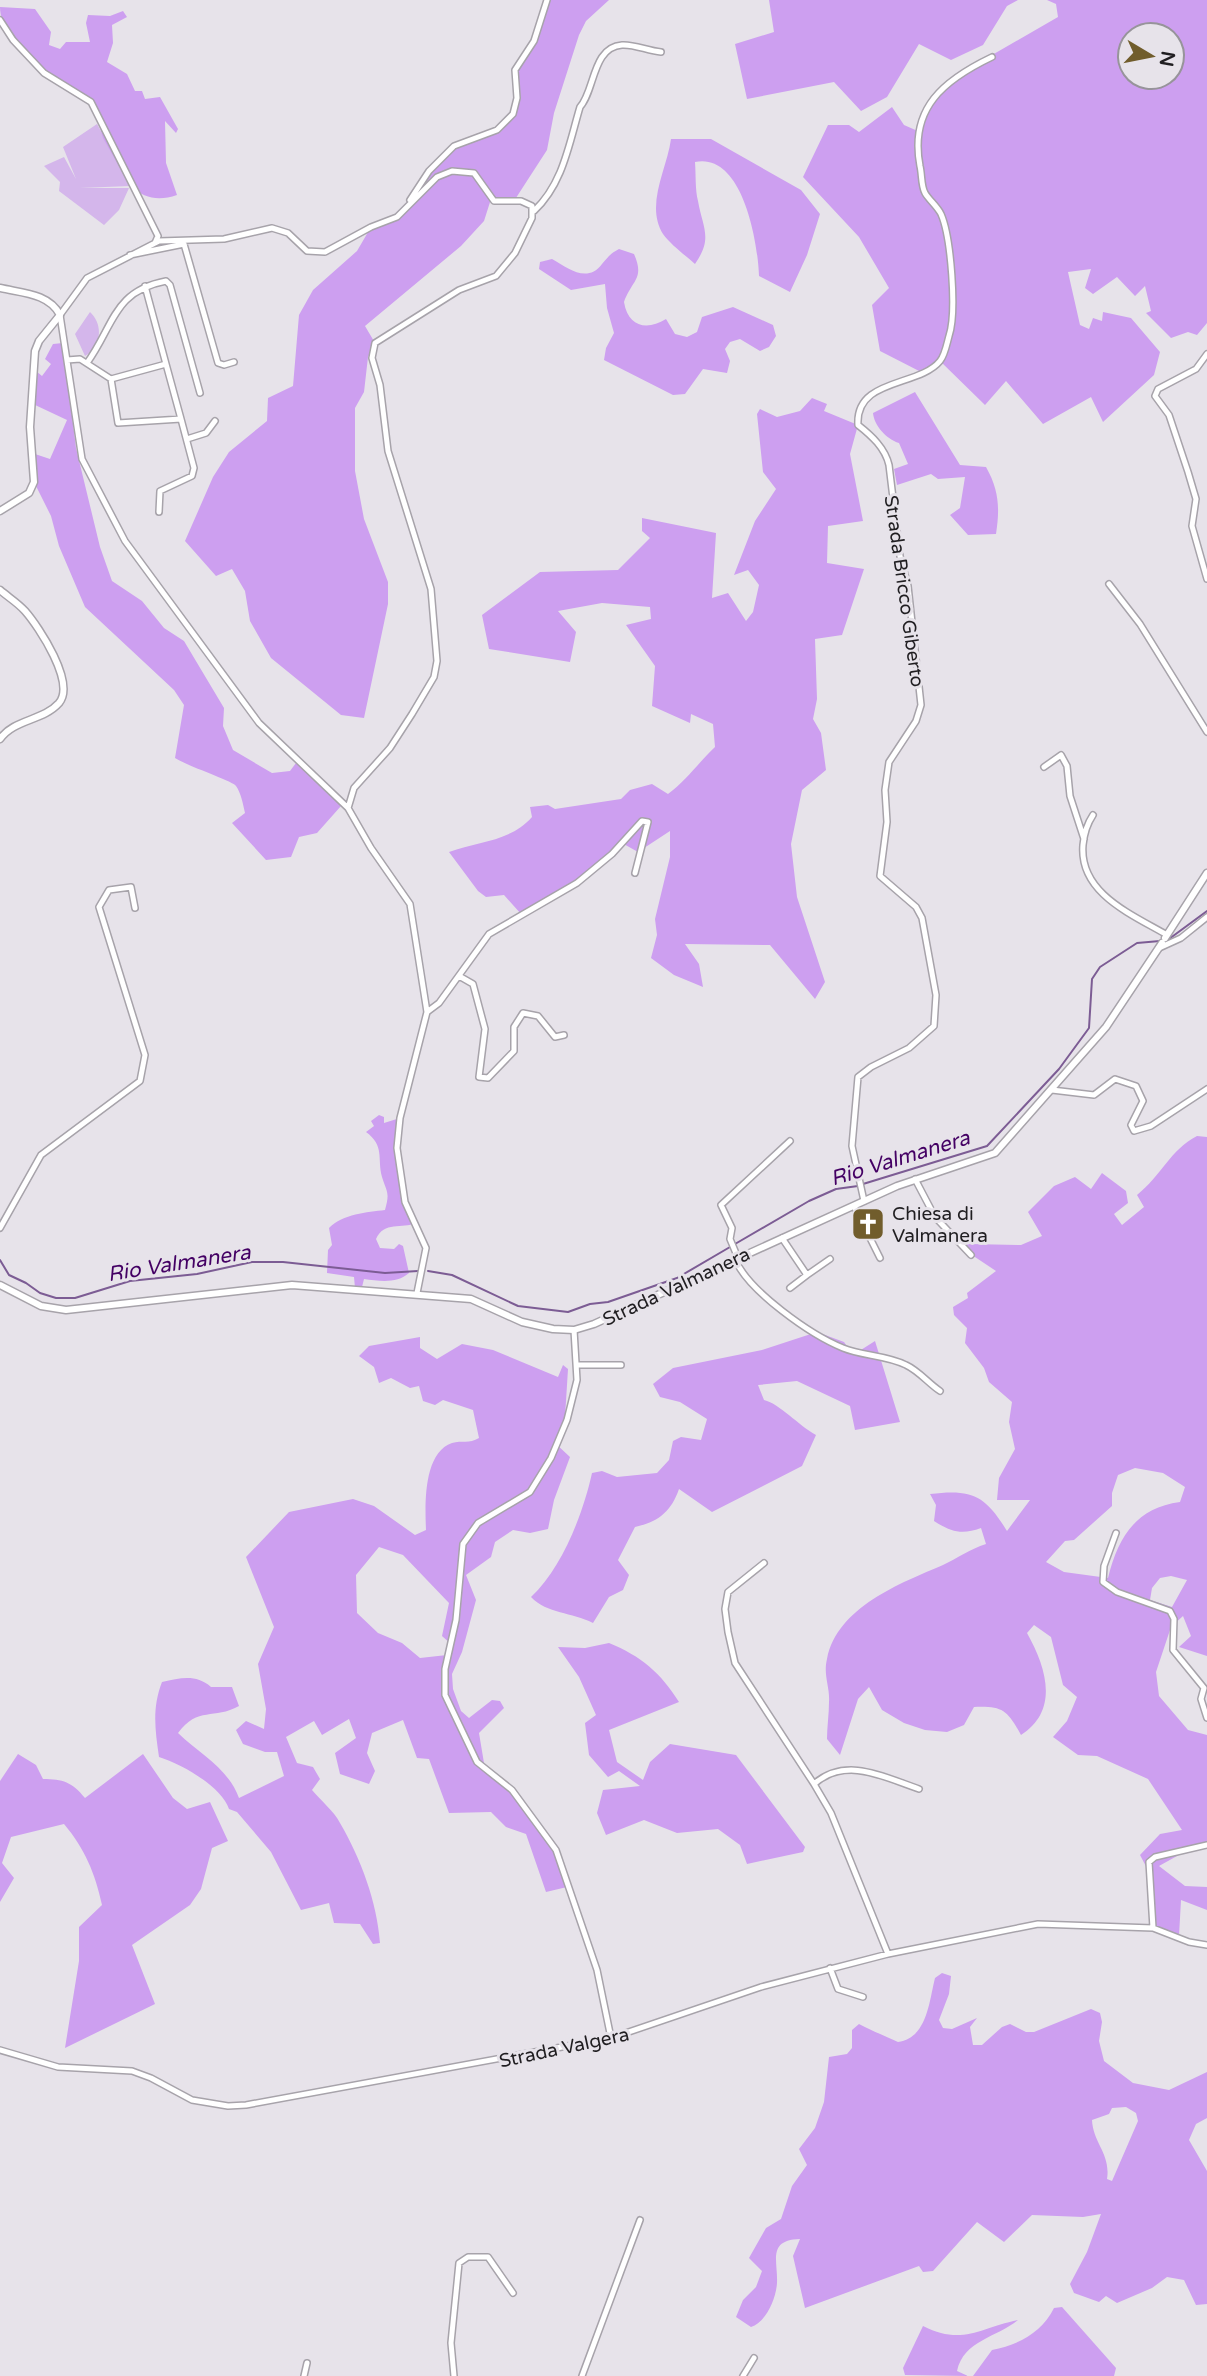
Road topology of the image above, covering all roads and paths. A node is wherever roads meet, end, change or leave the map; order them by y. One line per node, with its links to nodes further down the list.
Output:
1 (547, 0): 5 (street)
2 (0, 20): 7 (street)
3 (661, 52): 6 (street)
4 (992, 57): 45 (street, Strada Bricco Giberto)
5 (409, 203): 6 (street); 7 (street)
6 (534, 211): 30 (street)
7 (155, 243): 8 (street)
8 (127, 255): 11 (street); 14 (street)
9 (145, 286): 15 (street); 16 (street); 18 (street)
10 (0, 288): 11 (street)
11 (60, 314): 13 (street); 22 (street)
12 (1207, 354): 24 (street)
13 (67, 360): 15 (street); 30 (street)
14 (234, 362)
15 (87, 363): 17 (street)
16 (166, 364): 17 (street); 19 (street)
17 (111, 379): 19 (street)
18 (200, 393)
19 (181, 419): 21 (street)
20 (215, 421): 21 (street)
21 (187, 439): 23 (street)
22 (0, 511)
23 (159, 512)
24 (1207, 579)
25 (1109, 584): 27 (street)
26 (0, 590): 28 (street)
27 (1207, 732)
28 (0, 739)
29 (1044, 767): 32 (street)
30 (348, 808): 39 (street)
31 (1093, 815): 32 (street)
32 (1084, 839): 37 (street)
33 (635, 873): 38 (street)
34 (1207, 873): 37 (street, Strada Valmanera)
35 (135, 908): 47 (street)
36 (1207, 917): 37 (street)
37 (1163, 941): 42 (street, Strada Valmanera)
38 (459, 976): 39 (street); 40 (street)
39 (428, 1012): 56 (street)
40 (564, 1035)
41 (1207, 1089): 42 (street)
42 (1052, 1090): 44 (street, Strada Valmanera)
43 (790, 1141): 51 (street)
44 (915, 1179): 45 (street, Strada Valmanera); 49 (street)
45 (864, 1201): 46 (street, Strada Valmanera)
46 (853, 1206): 48 (street, Strada Valmanera); 50 (street)
47 (0, 1228)
48 (782, 1238): 51 (street, Strada Valmanera); 53 (street)
49 (971, 1255)
50 (880, 1258)
51 (737, 1259): 57 (street, Strada Valmanera); 60 (street)
52 (830, 1259): 53 (street)
53 (807, 1275): 55 (street)
54 (0, 1285): 56 (street, Strada Valmanera)
55 (790, 1288)
56 (417, 1293): 57 (street, Strada Valmanera)
57 (574, 1329): 58 (street)
58 (577, 1365): 59 (street); 72 (street)
59 (621, 1365)
60 (940, 1391)
61 (1116, 1533): 63 (street)
62 (764, 1563): 64 (street)
63 (1207, 1718)
64 (814, 1784): 65 (street); 69 (street)
65 (919, 1789)
66 (1207, 1845): 67 (street)
67 (1153, 1928): 68 (street, Strada Valgera); 69 (street, Strada Valgera)
68 (1207, 1945)
69 (888, 1954): 70 (street, Strada Valgera)
70 (830, 1968): 71 (street); 72 (street, Strada Valgera)
71 (863, 1997)
72 (611, 2038): 73 (street, Strada Valgera)
73 (0, 2050)
74 (640, 2220): 80 (street)
75 (513, 2293): 79 (street)
76 (754, 2358): 81 (street)
77 (307, 2363): 78 (street)
78 (304, 2376)
79 (454, 2376)
80 (582, 2376)
81 (743, 2376)

